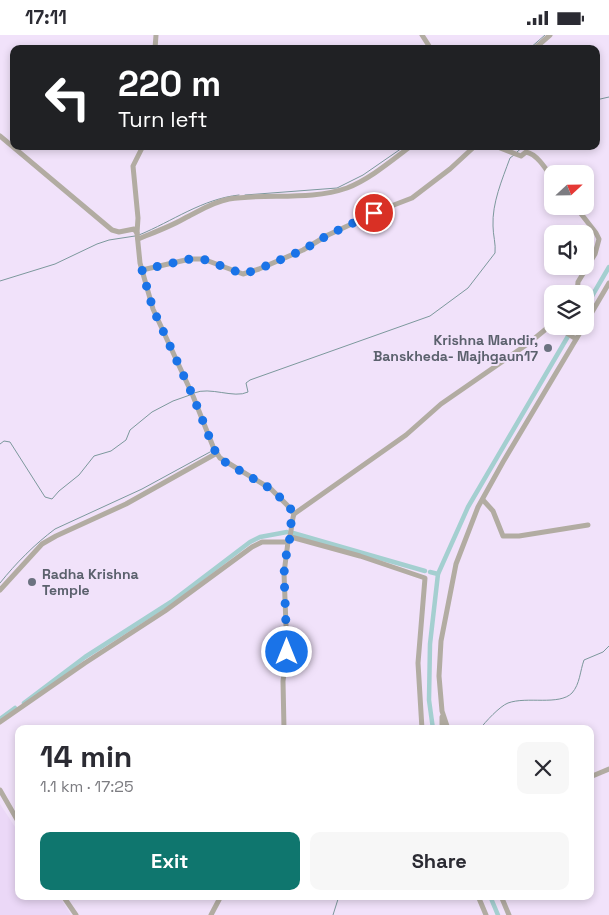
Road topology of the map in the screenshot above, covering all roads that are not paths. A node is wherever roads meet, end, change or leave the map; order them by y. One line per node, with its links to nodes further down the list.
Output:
1 (550, 35): 2 (street)
2 (539, 45)
3 (0, 136): 4 (street)
4 (10, 144)
5 (17, 150): 12 (street)
6 (141, 150): 12 (street)
7 (405, 150): 12 (street)
8 (471, 150): 13 (street)
9 (504, 150): 10 (street)
10 (544, 168)
11 (582, 215): 15 (street)
12 (138, 236): 13 (street)
13 (142, 270): 21 (street)
14 (609, 284): 16 (street)
15 (578, 285)
16 (594, 309)
17 (544, 331): 23 (street)
18 (569, 335): 20 (street)
19 (576, 335): 20 (street)
20 (573, 338): 22 (street)
21 (217, 453): 23 (street); 26 (street)
22 (482, 499): 24 (street); 27 (street)
23 (294, 514): 25 (street)
24 (588, 525)
25 (289, 539): 28 (street); 29 (street); 30 (street)
26 (0, 590)
27 (442, 711): 31 (street); 32 (street)
28 (0, 722)
29 (284, 725)
30 (422, 725)
31 (442, 725)
32 (447, 725)
33 (609, 769): 34 (street)
34 (594, 775)
35 (0, 790): 36 (street)
36 (15, 816)
37 (66, 900): 41 (street)
38 (219, 900): 42 (street)
39 (480, 900): 43 (street)
40 (503, 900): 44 (street)
41 (76, 915)
42 (211, 915)
43 (486, 915)
44 (509, 915)

